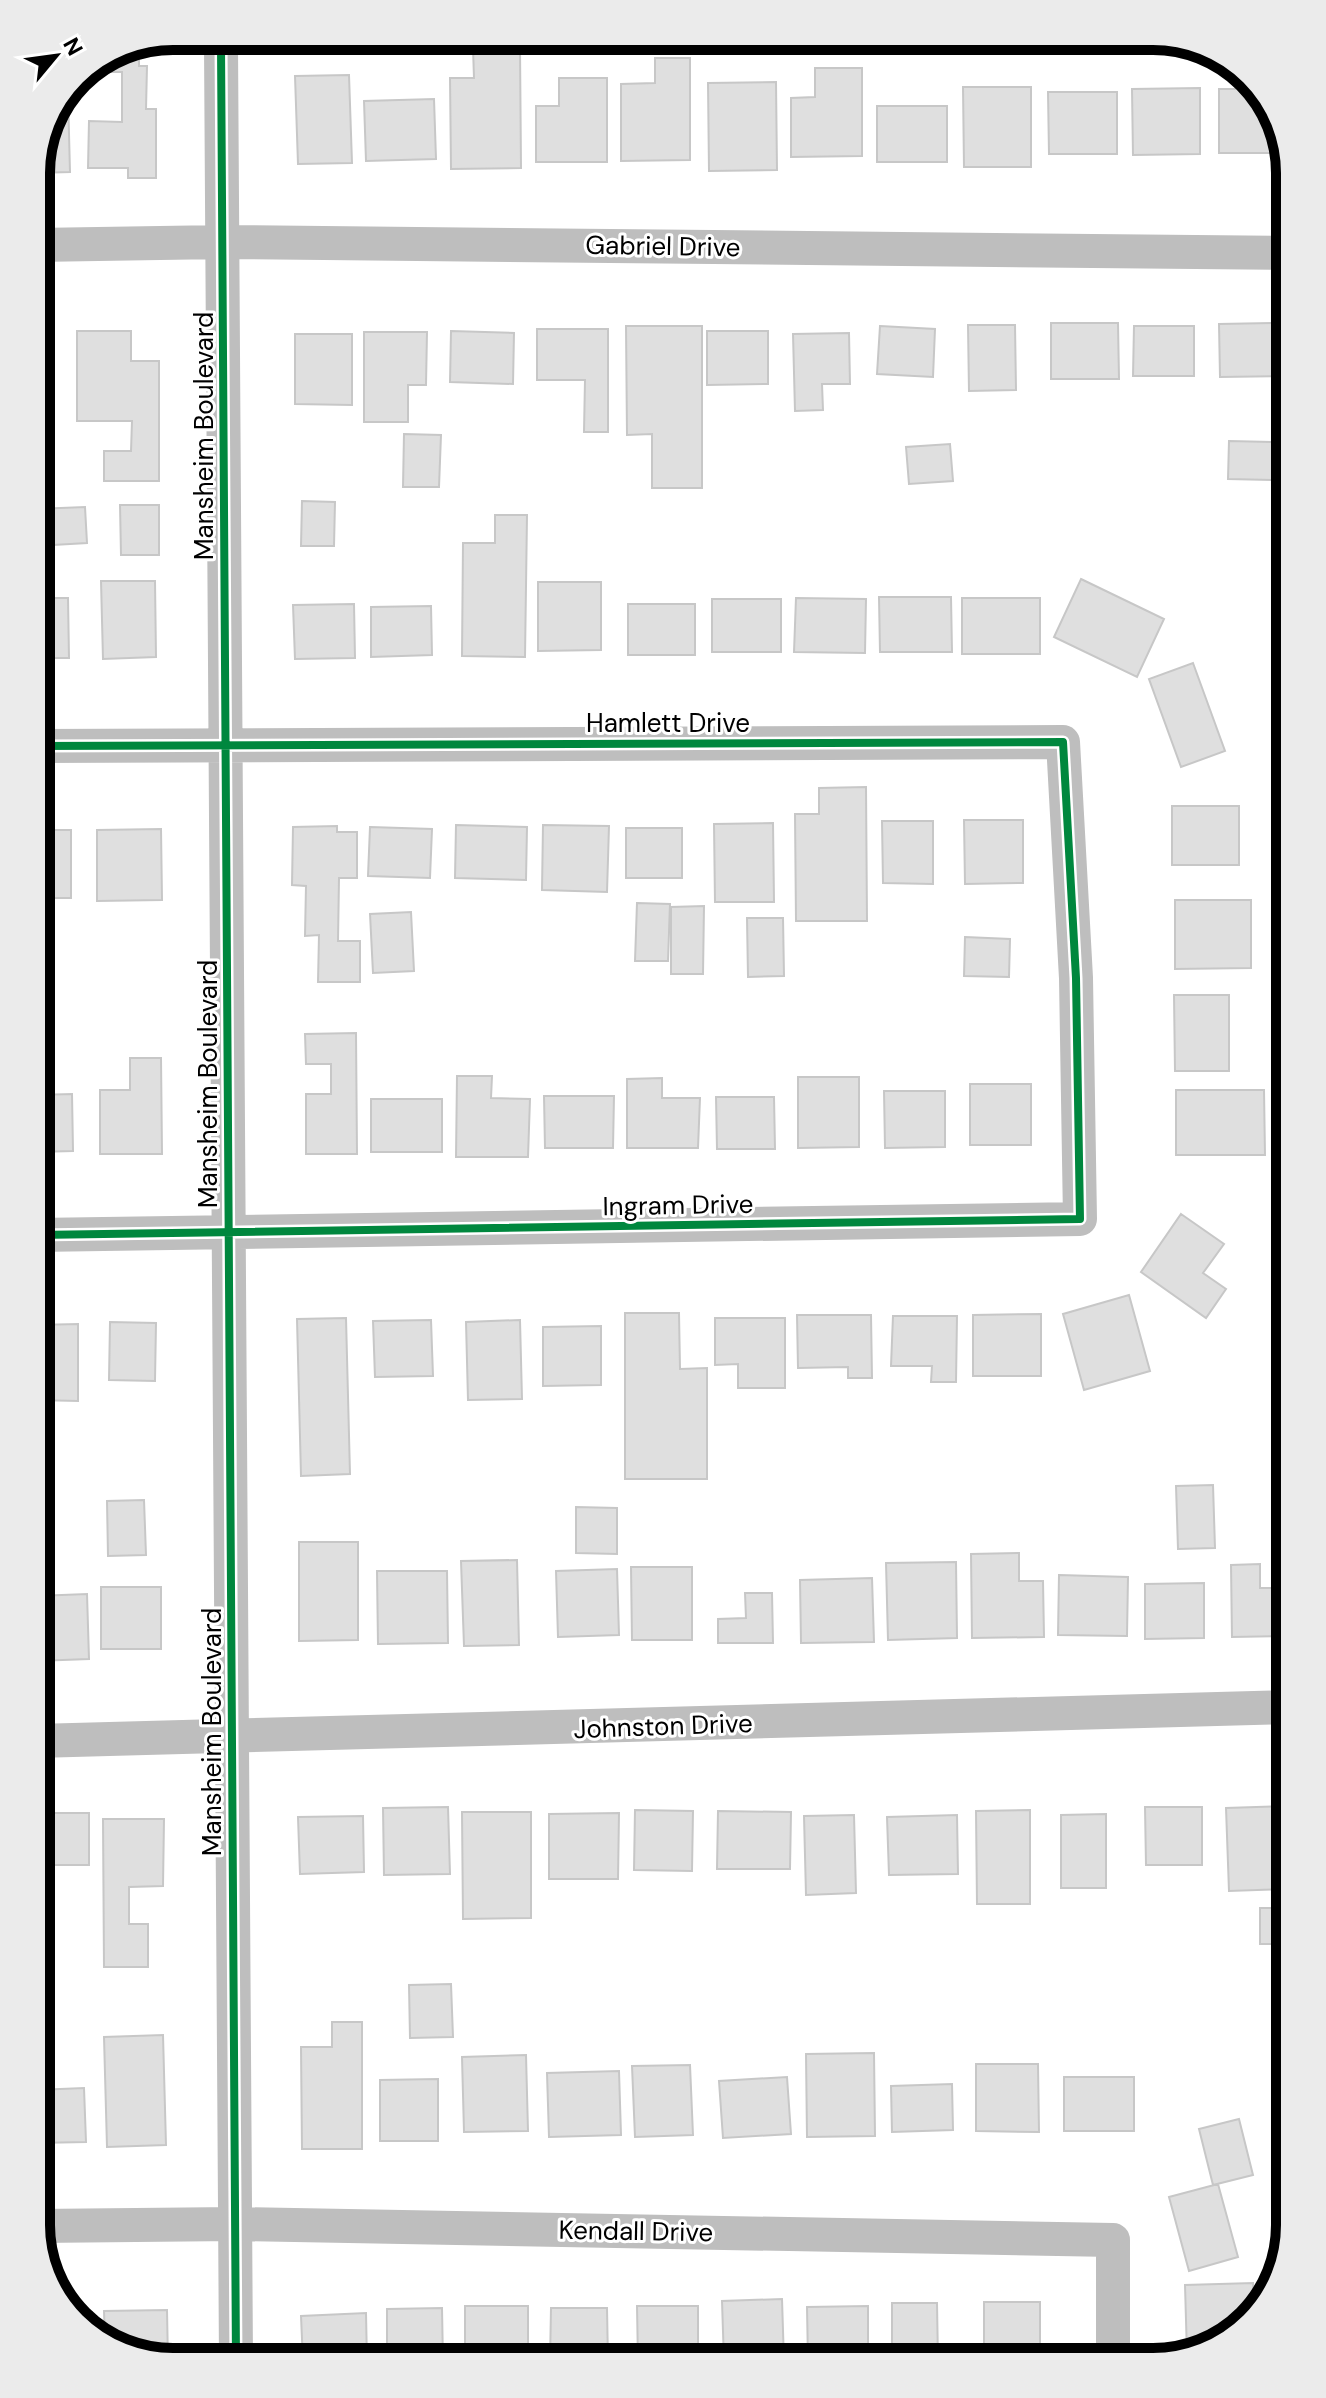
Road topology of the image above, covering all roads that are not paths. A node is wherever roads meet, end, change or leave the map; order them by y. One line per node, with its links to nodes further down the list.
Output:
1 (221, 50): 2 (street, Mansheim Boulevard)
2 (222, 242): 3 (street, Gabriel Drive); 4 (street, Gabriel Drive); 5 (street, Mansheim Boulevard)
3 (50, 245)
4 (1276, 253)
5 (226, 744): 6 (street, Hamlett Drive); 7 (street, Hamlett Drive); 8 (street, Mansheim Boulevard)
6 (50, 746)
7 (1076, 978): 8 (street, Ingram Drive)
8 (228, 1232): 9 (street, Ingram Drive); 11 (street, Mansheim Boulevard)
9 (50, 1235)
10 (1276, 1707): 11 (street, Johnston Drive)
11 (232, 1738): 12 (street, Johnston Drive); 13 (street, Mansheim Boulevard)
12 (50, 1741)
13 (235, 2224): 14 (street, Kendall Drive); 15 (street, Mansheim Boulevard); 16 (street, Kendall Drive)
14 (50, 2226)
15 (236, 2348)
16 (1113, 2348)

